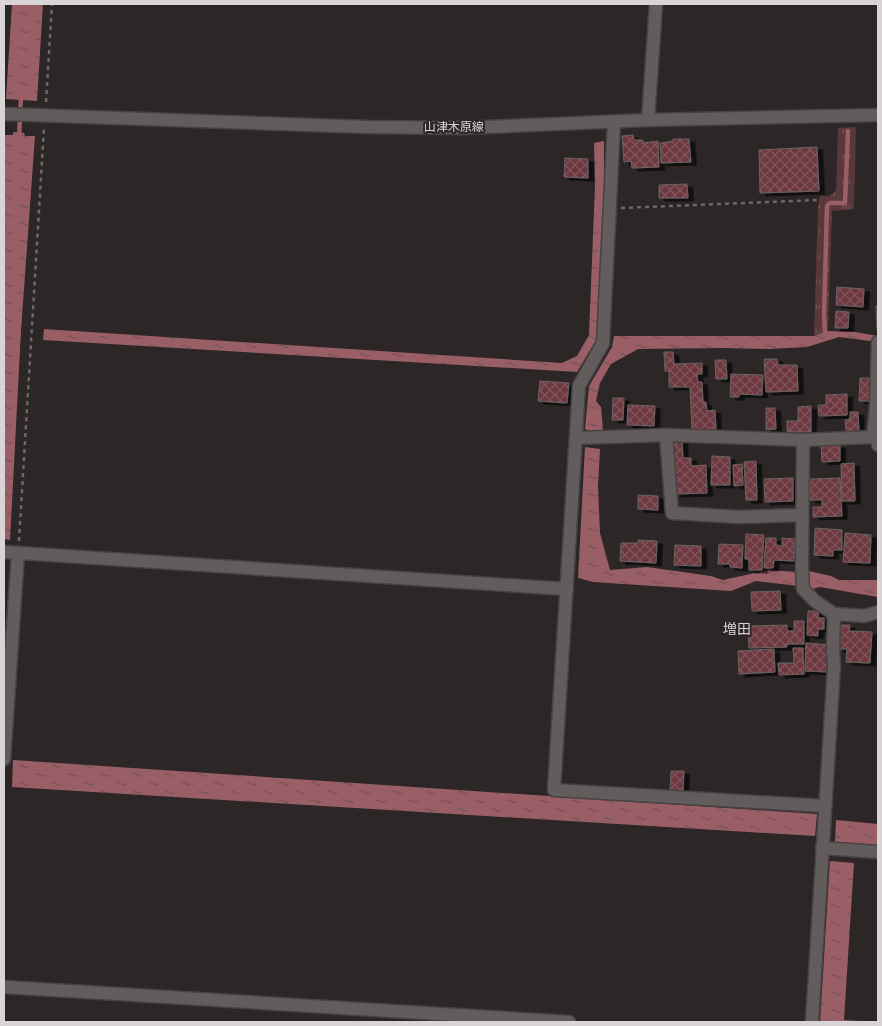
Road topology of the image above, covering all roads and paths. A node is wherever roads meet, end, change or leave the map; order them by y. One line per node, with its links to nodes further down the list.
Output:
1 (52, 4): 5 (path)
2 (656, 4): 6 (street)
3 (7, 114): 5 (street, 山津木原線)
4 (878, 115): 6 (street, 山津木原線)
5 (45, 116): 7 (street, 山津木原線); 18 (path)
6 (648, 120): 7 (street, 山津木原線)
7 (614, 122): 9 (street)
8 (818, 200): 9 (path)
9 (610, 208): 13 (street)
10 (878, 344): 11 (street)
11 (877, 406): 15 (street)
12 (666, 435): 13 (street); 14 (street); 16 (street)
13 (577, 438): 19 (street)
14 (803, 440): 15 (street); 16 (street)
15 (876, 441)
16 (802, 515): 21 (street)
17 (4, 552): 18 (street)
18 (18, 553): 19 (street); 22 (street)
19 (567, 589): 23 (street)
20 (878, 612): 21 (street)
21 (834, 614): 23 (street)
22 (4, 759)
23 (824, 806): 24 (street)
24 (822, 848): 25 (street); 28 (street)
25 (878, 852)
26 (4, 986): 27 (street)
27 (570, 1022)
28 (812, 1022)

